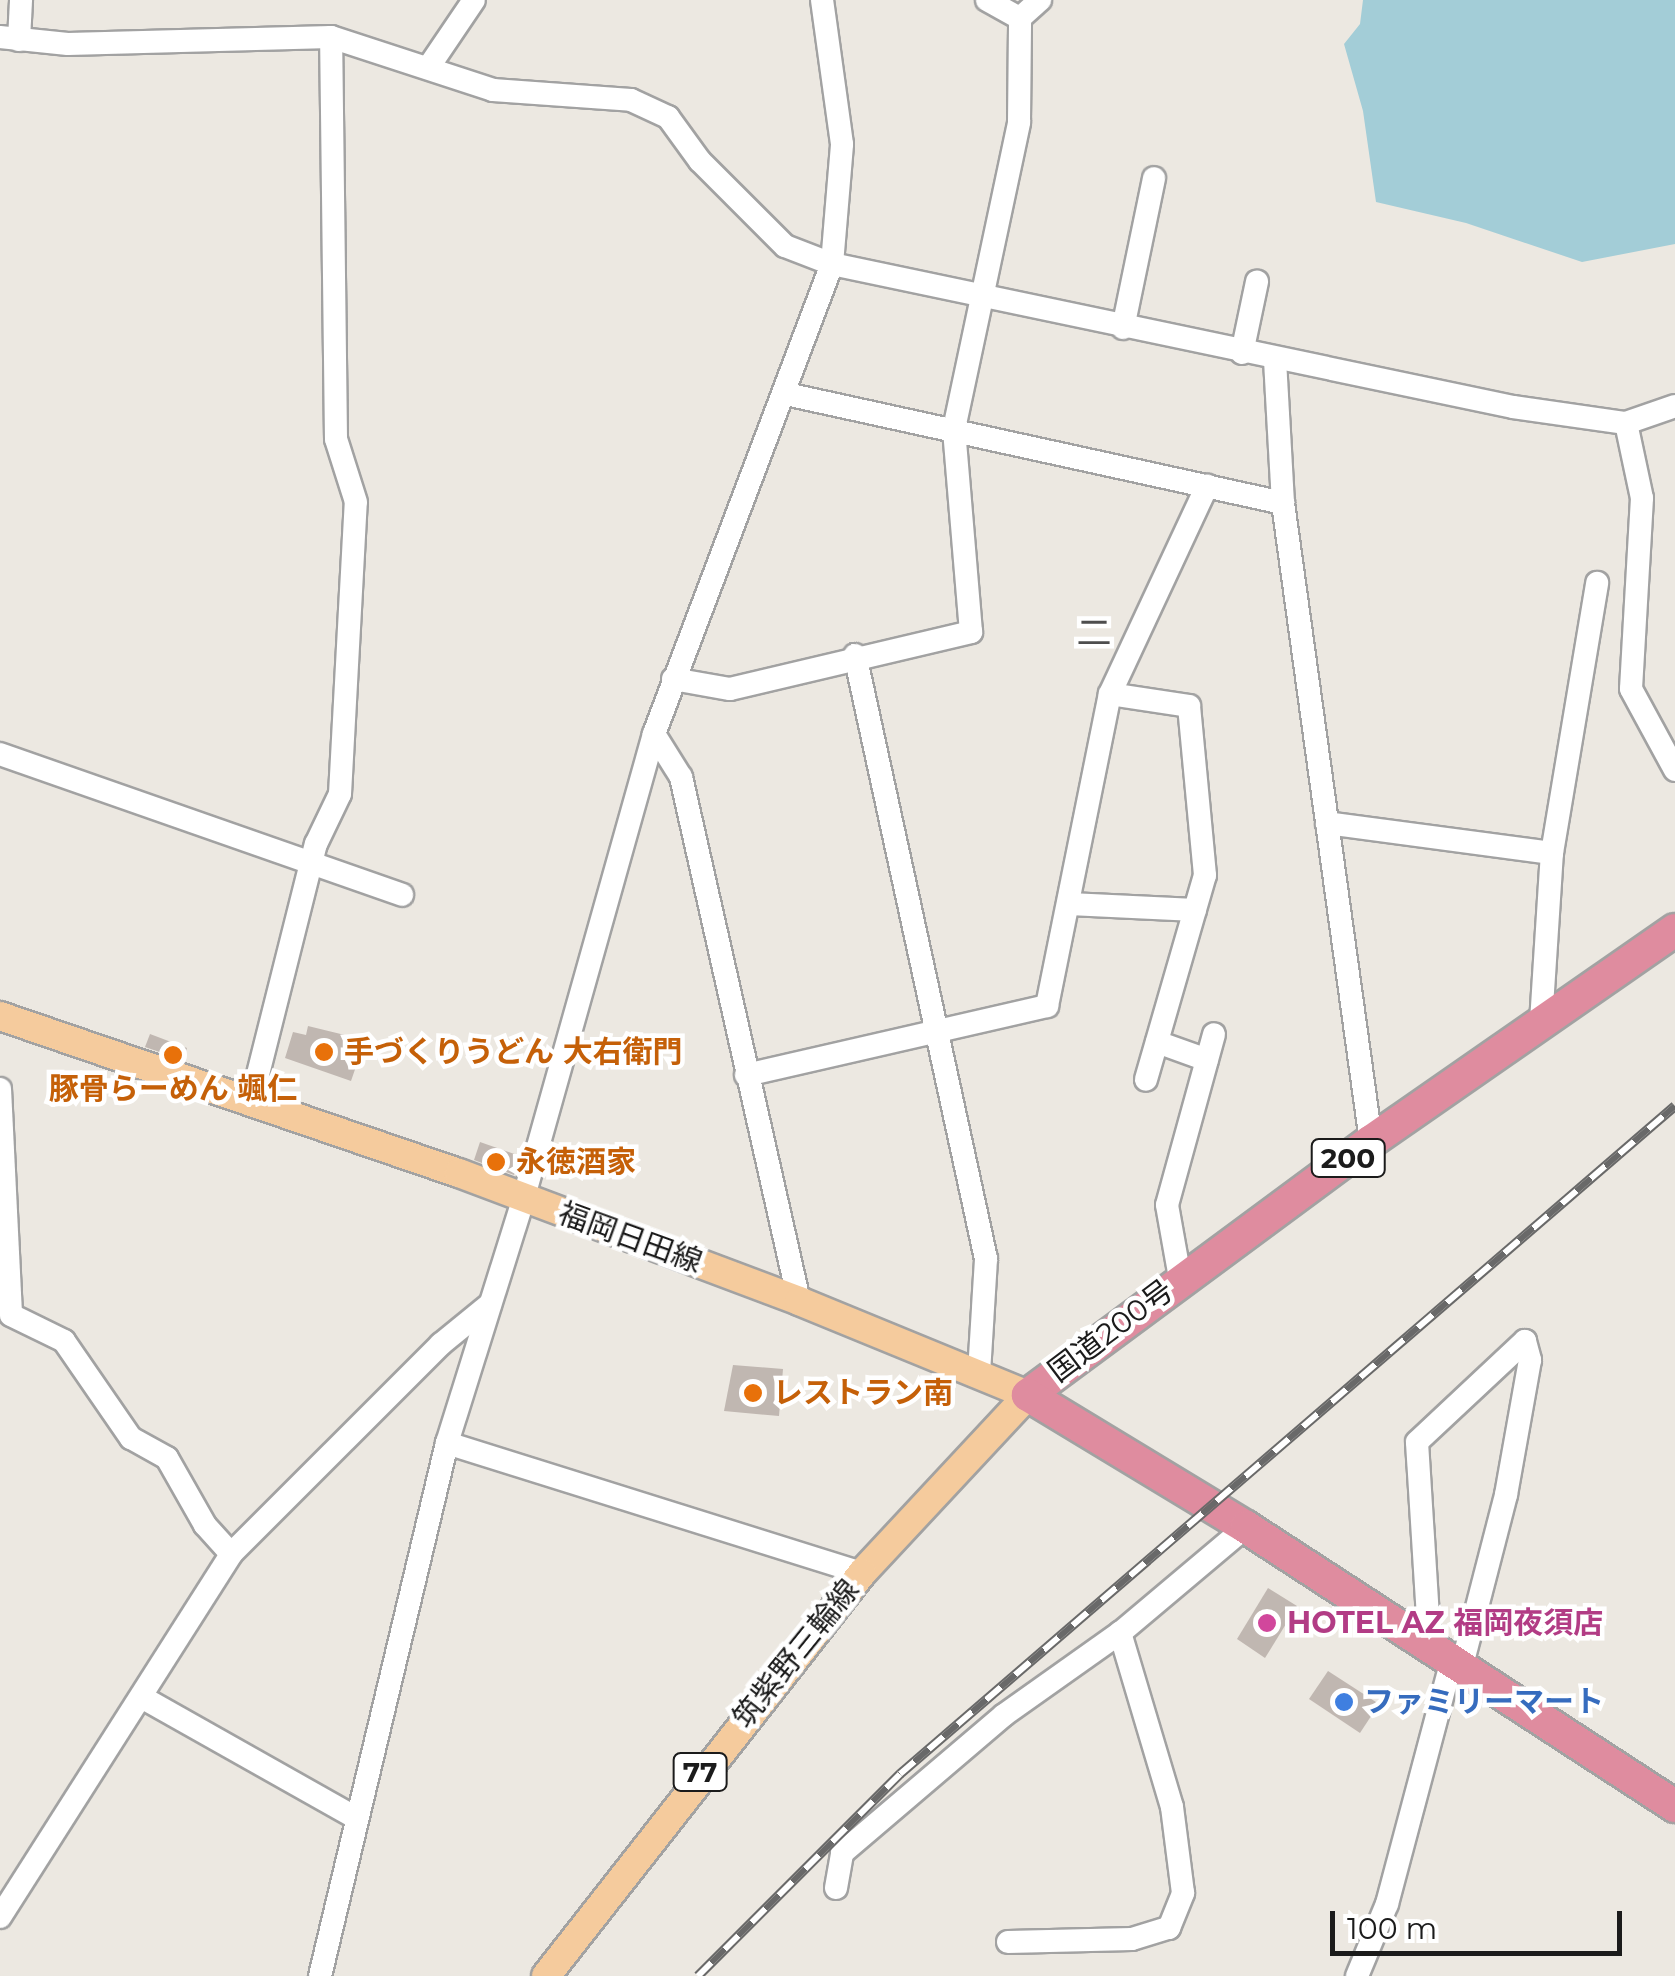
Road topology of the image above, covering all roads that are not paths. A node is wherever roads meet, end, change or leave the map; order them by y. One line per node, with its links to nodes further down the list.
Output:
1 (21, 0): 8 (street)
2 (474, 0): 9 (street)
3 (822, 0): 11 (street)
4 (987, 0): 6 (street)
5 (1040, 0): 6 (street)
6 (1020, 18): 13 (street)
7 (332, 37): 8 (street); 9 (street); 32 (street)
8 (10, 39)
9 (430, 65): 11 (street)
10 (1154, 178): 14 (street)
11 (832, 264): 13 (street); 17 (street)
12 (1258, 282): 15 (street)
13 (980, 298): 14 (street); 20 (street)
14 (1123, 328): 15 (street)
15 (1242, 353): 16 (street)
16 (1275, 360): 19 (street); 22 (street)
17 (786, 394): 20 (street); 25 (street)
18 (1675, 406): 19 (street)
19 (1626, 423): 29 (street)
20 (954, 429): 21 (street); 24 (street)
21 (1207, 486): 22 (street); 26 (street)
22 (1283, 503): 30 (street)
23 (1597, 583): 31 (street)
24 (855, 655): 25 (street); 39 (street)
25 (673, 680): 27 (street)
26 (1110, 694): 34 (street); 35 (street)
27 (654, 734): 43 (street); 48 (street)
28 (0, 754): 32 (street)
29 (1675, 770)
30 (1327, 823): 31 (street); 47 (street)
31 (1552, 852): 38 (street)
32 (312, 860): 33 (street); 46 (street)
33 (402, 895)
34 (1070, 904): 35 (street); 39 (street)
35 (1194, 910): 41 (street)
36 (1675, 930): 38 (highway, 国道200号 / 200)
37 (0, 1016): 46 (main road, 福岡日田線)
38 (1541, 1022): 47 (highway, 国道200号 / 200)
39 (938, 1027): 43 (street); 52 (street)
40 (1214, 1034): 42 (street)
41 (1157, 1042): 42 (street); 44 (street)
42 (1207, 1060): 49 (street)
43 (746, 1074): 50 (street)
44 (1146, 1080)
45 (0, 1089): 56 (street)
46 (251, 1102): 48 (main road, 福岡日田線)
47 (1371, 1141): 49 (highway, 国道200号 / 200)
48 (523, 1200): 50 (main road, 福岡日田線); 51 (street)
49 (1180, 1278): 53 (highway, 国道200号 / 200)
50 (800, 1301): 52 (main road, 福岡日田線)
51 (490, 1304): 54 (street); 56 (street)
52 (979, 1375): 53 (main road, 福岡日田線)
53 (1028, 1396): 55 (highway, 国道200号); 57 (main road, 筑紫野三輪線 / 77)
54 (447, 1443): 57 (street); 62 (street)
55 (1246, 1527): 58 (street); 59 (highway, 国道200号)
56 (231, 1554): 60 (street)
57 (862, 1573): 67 (main road, 筑紫野三輪線 / 77)
58 (1120, 1632): 63 (street); 65 (street)
59 (1448, 1660): 59 (street); 61 (highway, 国道200号); 68 (street)
60 (145, 1698): 62 (street); 64 (street)
61 (1675, 1806)
62 (354, 1817): 66 (street)
63 (836, 1888)
64 (0, 1917)
65 (1008, 1942)
66 (320, 1976)
67 (546, 1976)
68 (1357, 1976)

